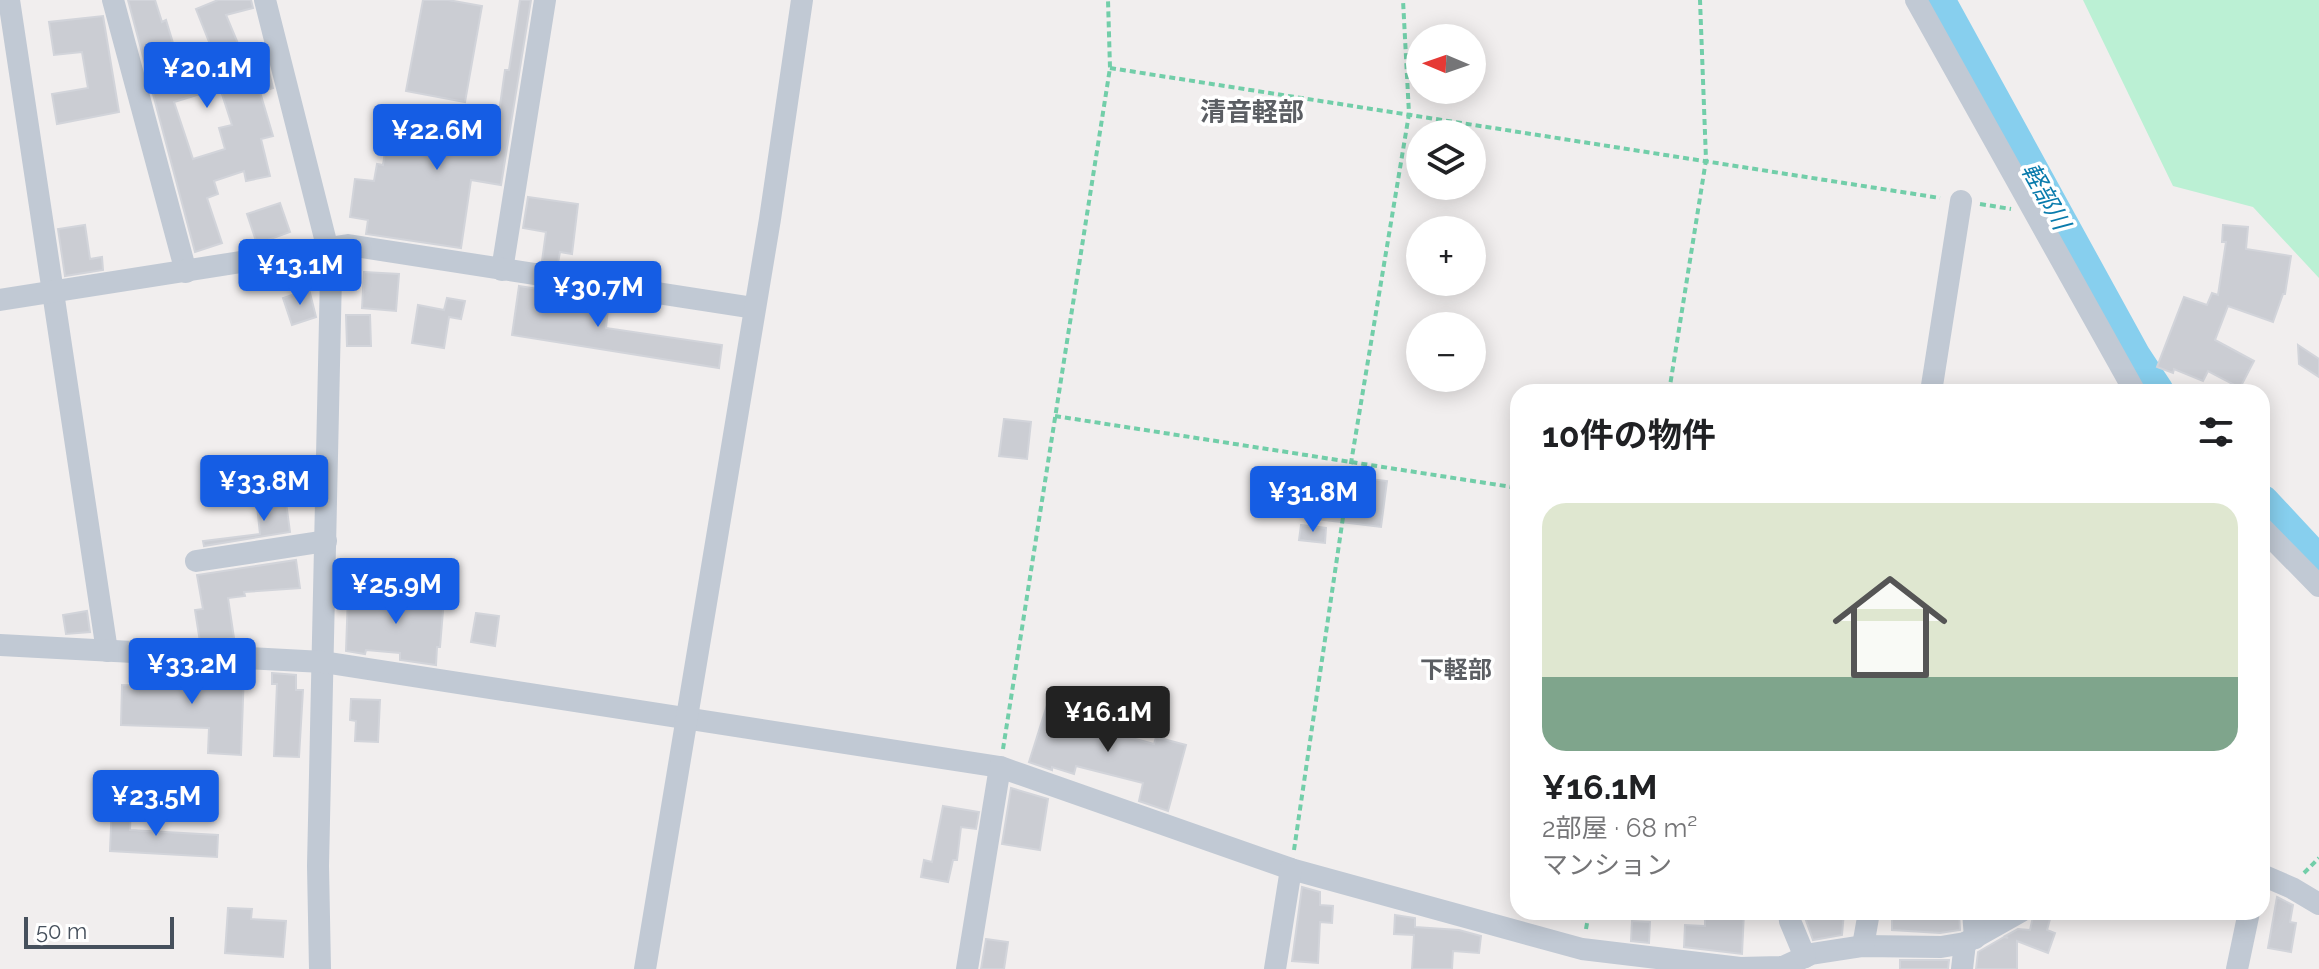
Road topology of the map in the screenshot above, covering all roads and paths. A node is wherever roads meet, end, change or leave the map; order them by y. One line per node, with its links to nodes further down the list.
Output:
1 (9, 0): 18 (street)
2 (113, 0): 17 (street)
3 (265, 0): 15 (street)
4 (545, 0): 16 (street)
5 (802, 0): 20 (street)
6 (1108, 0): 10 (path)
7 (1403, 0): 11 (path)
8 (1700, 0): 12 (path)
9 (1916, 0): 14 (street)
10 (1110, 68): 11 (path); 24 (path)
11 (1409, 114): 12 (path); 25 (path)
12 (1706, 160): 13 (path); 21 (path)
13 (1961, 201): 14 (path); 22 (street)
14 (2033, 212): 23 (street)
15 (328, 250): 16 (street); 17 (street); 28 (street)
16 (502, 270): 20 (street)
17 (186, 272): 18 (street)
18 (53, 292): 19 (street); 32 (street)
19 (0, 300)
20 (754, 308): 34 (street)
21 (1670, 384)
22 (1932, 384)
23 (2130, 384)
24 (1055, 416): 25 (path); 35 (path)
25 (1351, 463): 26 (path); 36 (path)
26 (1510, 487)
27 (2270, 536): 30 (street)
28 (326, 541): 29 (street); 33 (street)
29 (196, 561)
30 (2319, 586)
31 (0, 645): 32 (street)
32 (107, 651): 33 (street)
33 (323, 662): 34 (street); 48 (street)
34 (687, 719): 35 (street); 49 (street)
35 (1000, 767): 36 (street); 50 (street)
36 (1291, 869): 47 (street); 51 (street)
37 (2270, 878): 38 (street)
38 (2319, 904)
39 (1790, 920): 47 (street)
40 (1868, 920): 45 (street)
41 (1972, 920): 44 (street)
42 (2006, 920): 44 (street)
43 (2247, 920): 54 (street)
44 (1970, 940): 46 (street); 53 (street)
45 (1863, 946): 46 (street); 47 (street)
46 (1888, 946): 52 (street)
47 (1805, 957)
48 (320, 969)
49 (645, 969)
50 (967, 969)
51 (1275, 969)
52 (1885, 969)
53 (1962, 969)
54 (2237, 969)

